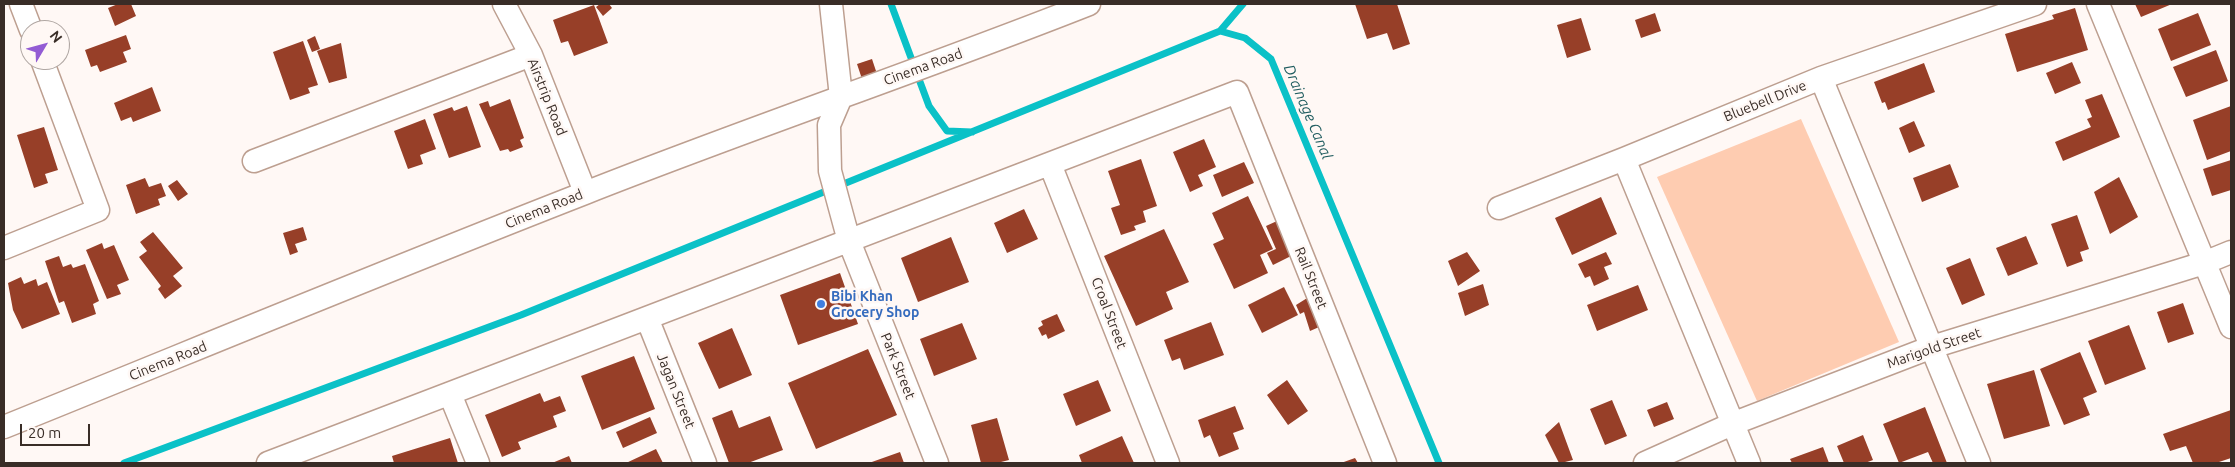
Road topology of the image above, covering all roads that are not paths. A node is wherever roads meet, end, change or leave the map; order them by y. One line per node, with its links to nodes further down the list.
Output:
1 (21, 4): 7 (street); 8 (street)
2 (504, 4): 9 (street, Airstrip Road)
3 (831, 4): 12 (street)
4 (1089, 4): 12 (street, Cinema Road)
5 (2035, 4): 11 (street, Bluebell Drive)
6 (2098, 4): 21 (street)
7 (4, 11)
8 (27, 20)
9 (531, 55): 14 (street); 16 (street, Airstrip Road)
10 (46, 70): 19 (street)
11 (1821, 78): 13 (street, Bluebell Drive); 24 (street)
12 (840, 97): 16 (street, Cinema Road); 18 (street, Park Street)
13 (1624, 159): 17 (street, Bluebell Drive); 26 (street)
14 (254, 161)
15 (1050, 164): 18 (street); 32 (street, Croal Street); 33 (street, Rail Street)
16 (585, 192): 27 (street, Cinema Road)
17 (1499, 208)
18 (849, 241): 22 (street); 31 (street, Park Street)
19 (4, 248)
20 (2231, 252): 21 (street, Marigold Street)
21 (2204, 263): 23 (street); 24 (street, Marigold Street)
22 (647, 318): 25 (street); 30 (street, Jagan Street)
23 (2231, 327)
24 (1932, 346): 26 (street, Marigold Street); 36 (street)
25 (450, 394): 28 (street); 29 (street)
26 (1732, 424): 34 (street, Marigold Street); 35 (street)
27 (4, 427)
28 (268, 463)
29 (478, 463)
30 (705, 463)
31 (937, 463)
32 (1168, 463)
33 (1385, 463)
34 (1644, 463)
35 (1749, 463)
36 (1979, 463)

